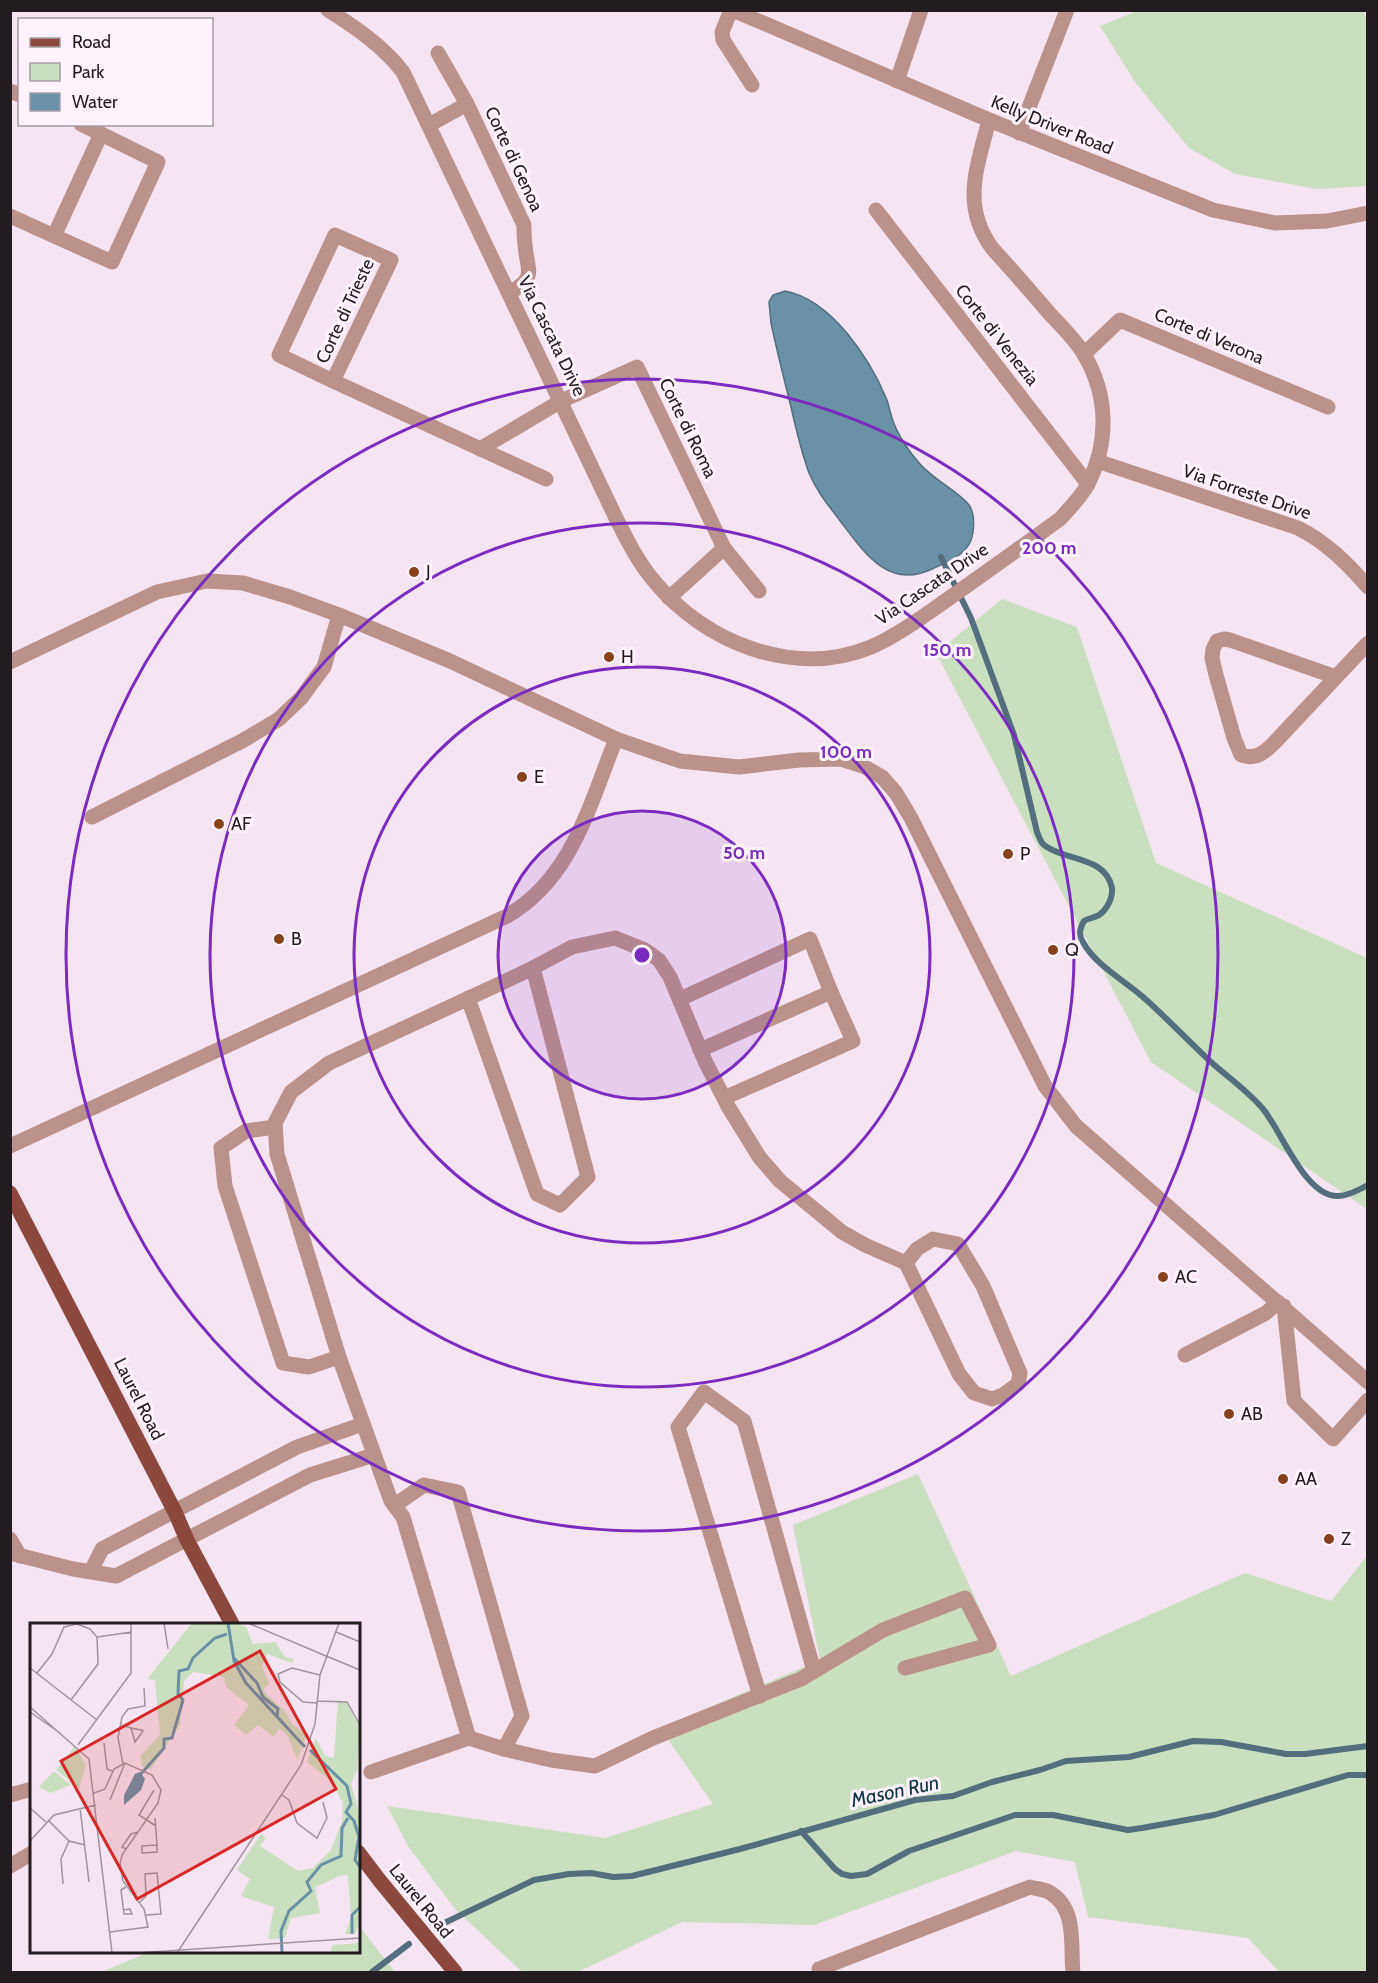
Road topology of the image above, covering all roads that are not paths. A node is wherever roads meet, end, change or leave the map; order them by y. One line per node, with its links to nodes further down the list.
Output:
1 (328, 10): 10 (street, Via Cascata Drive)
2 (732, 10): 6 (street, Kelly Driver Road); 7 (street)
3 (921, 10): 6 (street)
4 (1067, 10): 12 (street)
5 (438, 53): 8 (street, Corte di Genoa)
6 (897, 81): 9 (street, Kelly Driver Road)
7 (752, 84)
8 (467, 104): 10 (street, Corte di Genoa); 18 (street, Corte di Genoa)
9 (989, 120): 12 (street, Kelly Driver Road); 19 (street, Via Cascata Drive)
10 (429, 125): 18 (street, Via Cascata Drive)
11 (85, 126): 13 (street)
12 (1019, 133): 15 (street, Kelly Driver Road)
13 (101, 134): 17 (street); 17 (street)
14 (876, 210): 26 (street, Corte di Venezia)
15 (1368, 213)
16 (10, 216): 17 (street)
17 (54, 236)
18 (509, 293): 21 (street, Via Cascata Drive)
19 (1084, 354): 22 (street, Corte di Verona); 24 (street, Via Cascata Drive)
20 (333, 381): 20 (street, Corte di Trieste); 23 (street, Corte di Trieste)
21 (561, 401): 23 (street); 27 (street, Corte di Roma); 30 (street, Via Cascata Drive)
22 (1328, 407)
23 (480, 449): 25 (street, Corte di Trieste)
24 (1097, 461): 26 (street, Via Cascata Drive); 28 (street, Via Forreste Drive)
25 (546, 479)
26 (1088, 484): 30 (street, Via Cascata Drive)
27 (724, 548): 29 (street, Corte di Roma); 30 (street)
28 (1368, 587)
29 (759, 591)
30 (669, 598)
31 (339, 615): 33 (street); 35 (street); 36 (street)
32 (1368, 643): 34 (street)
33 (10, 662)
34 (1336, 677): 34 (street)
35 (616, 739): 44 (street); 47 (street)
36 (92, 817)
37 (533, 968): 39 (street); 39 (street); 40 (street)
38 (831, 992): 40 (street); 41 (street); 42 (street)
39 (468, 998): 43 (street)
40 (680, 999): 41 (street)
41 (700, 1050): 42 (street)
42 (724, 1098): 46 (street)
43 (275, 1127): 49 (street); 49 (street)
44 (10, 1146)
45 (10, 1193): 55 (main road, Laurel Road)
46 (906, 1263): 46 (street)
47 (1281, 1304): 48 (street); 50 (street); 51 (street)
48 (1185, 1355)
49 (339, 1357): 52 (street)
50 (1368, 1382)
51 (1368, 1401)
52 (363, 1424): 53 (street); 55 (street)
53 (374, 1455): 54 (street); 57 (street)
54 (394, 1505): 64 (street); 65 (street)
55 (175, 1512): 57 (main road, Laurel Road); 59 (street)
56 (10, 1539): 58 (street)
57 (187, 1540): 59 (street); 60 (main road, Laurel Road)
58 (15, 1555): 59 (street)
59 (91, 1571)
60 (231, 1623)
61 (905, 1668): 62 (street)
62 (814, 1671): 63 (street); 63 (street)
63 (760, 1696): 65 (street)
64 (470, 1738): 65 (street); 66 (street)
65 (504, 1749)
66 (371, 1772)
67 (30, 1789): 68 (street)
68 (10, 1795)
69 (30, 1854): 71 (street)
70 (360, 1855): 73 (main road, Laurel Road)
71 (10, 1866)
72 (817, 1971): 74 (street)
73 (455, 1972)
74 (1073, 1972)

